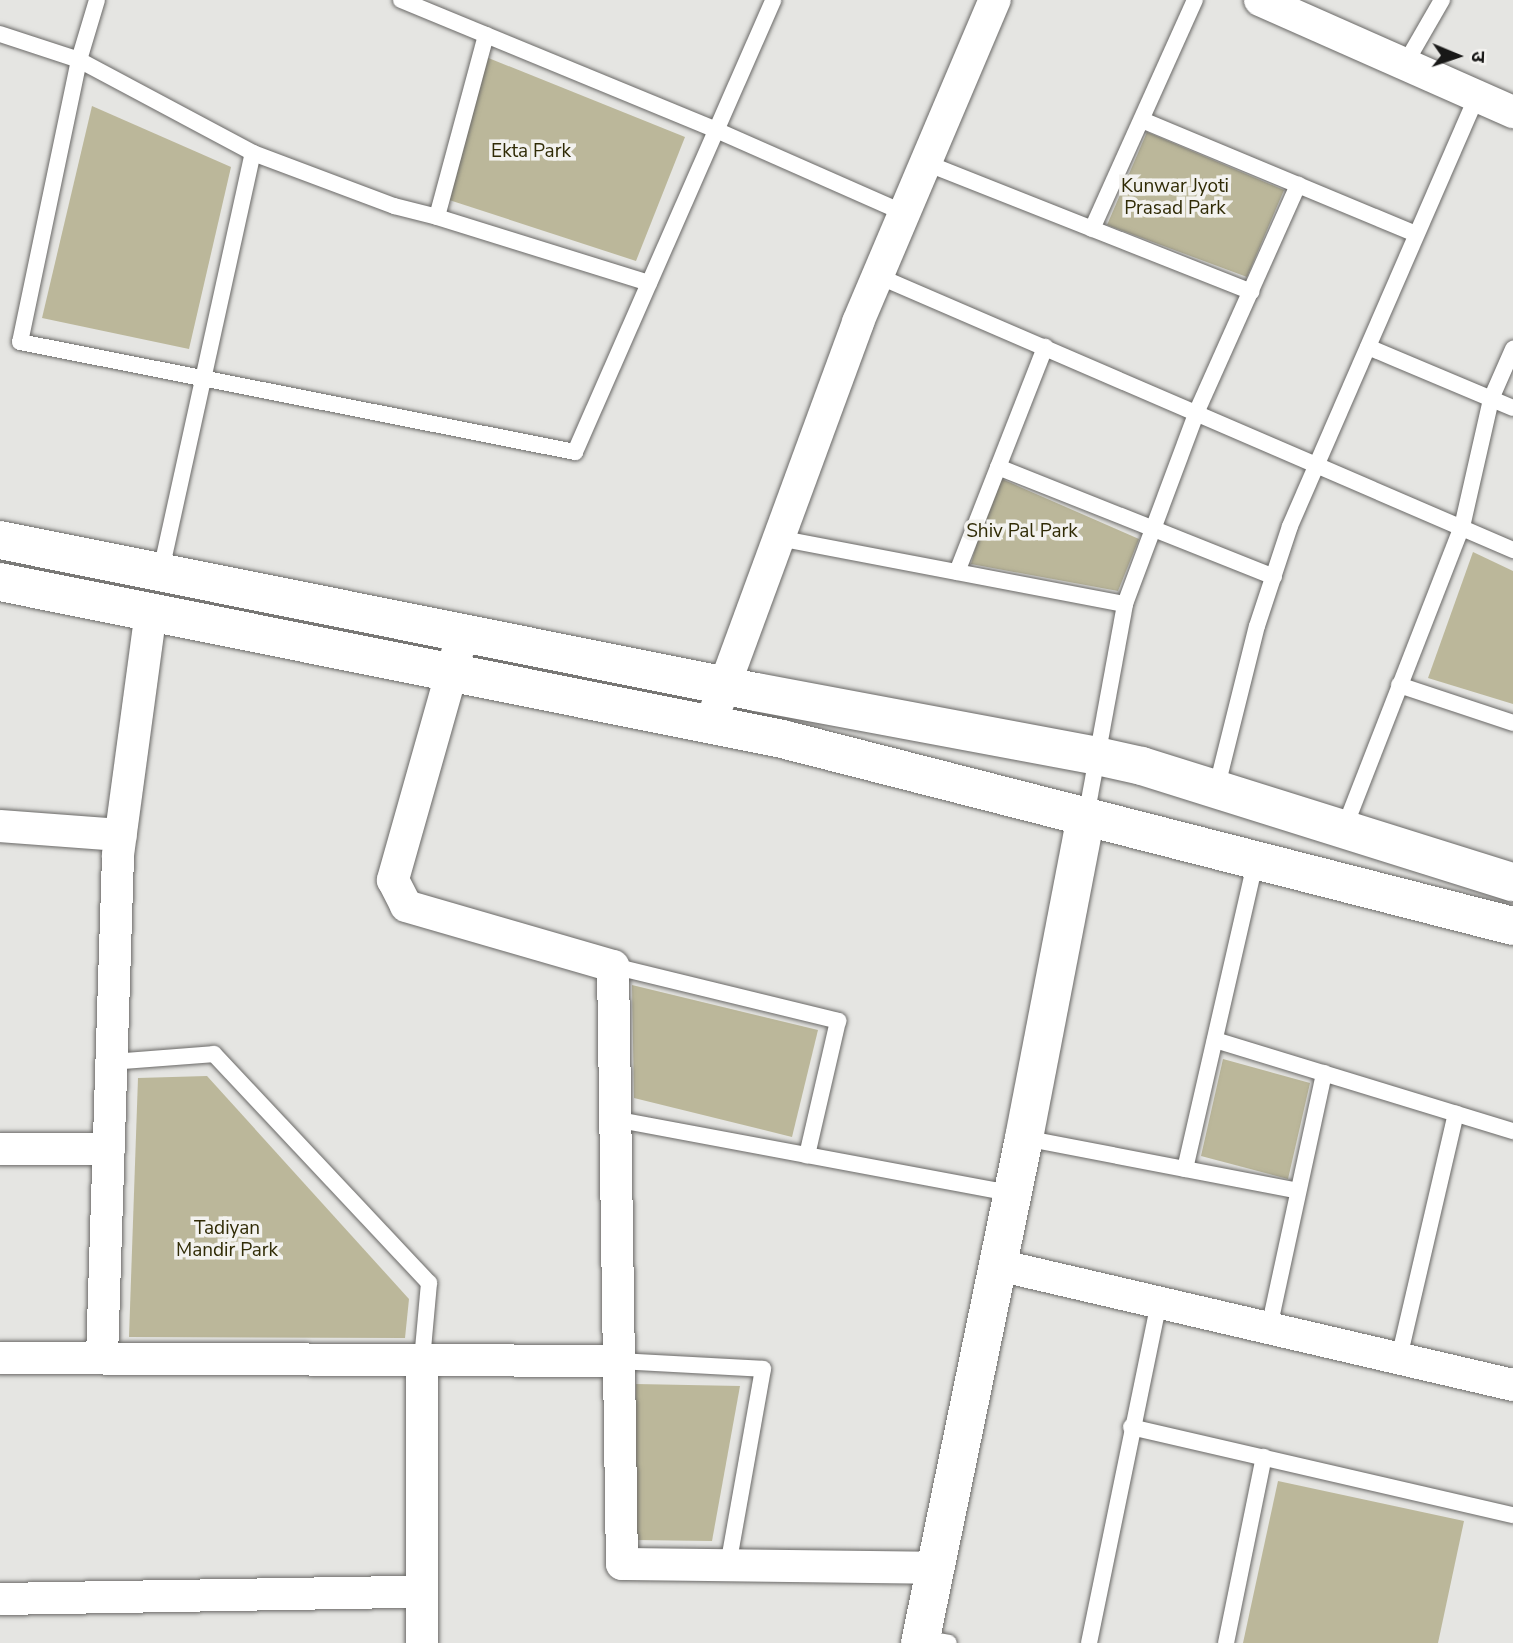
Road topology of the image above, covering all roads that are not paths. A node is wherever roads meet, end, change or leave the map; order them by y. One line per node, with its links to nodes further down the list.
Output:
1 (97, 0): 10 (lane)
2 (401, 0): 9 (lane)
3 (773, 0): 15 (lane)
4 (995, 0): 17 (street)
5 (1195, 0): 14 (lane)
6 (1260, 0): 11 (street)
7 (1442, 0): 11 (lane)
8 (0, 34): 10 (lane)
9 (486, 35): 15 (lane); 20 (lane)
10 (79, 60): 16 (lane); 29 (lane)
11 (1405, 64): 12 (street)
12 (1477, 96): 13 (street); 22 (lane)
13 (1513, 112)
14 (1142, 120): 18 (lane); 21 (lane)
15 (716, 130): 19 (lane); 24 (lane)
16 (253, 153): 20 (lane); 29 (lane)
17 (926, 163): 19 (street); 21 (lane)
18 (1298, 185): 22 (lane); 25 (lane)
19 (904, 214): 23 (street)
20 (437, 217): 24 (lane)
21 (1092, 229): 25 (lane)
22 (1416, 234): 27 (lane)
23 (878, 276): 26 (lane); 37 (street)
24 (649, 283): 29 (lane)
25 (1251, 292): 32 (lane)
26 (1045, 347): 32 (lane); 34 (lane)
27 (1367, 347): 30 (lane); 33 (lane)
28 (1513, 349): 30 (lane)
29 (203, 378): 43 (lane)
30 (1491, 399): 31 (lane); 35 (lane)
31 (1513, 408)
32 (1198, 411): 33 (lane); 36 (lane)
33 (1317, 463): 35 (lane); 41 (lane)
34 (998, 467): 36 (lane); 40 (lane)
35 (1462, 527): 39 (lane); 48 (lane)
36 (1155, 530): 41 (lane); 44 (lane)
37 (778, 538): 40 (lane); 47 (street)
38 (0, 540): 43 (street)
39 (1513, 550)
40 (957, 572): 44 (lane)
41 (1274, 577): 52 (lane)
42 (0, 582): 43 (street)
43 (156, 592): 45 (street); 46 (street); 56 (street)
44 (1125, 604): 51 (lane)
45 (463, 632): 46 (street); 47 (street)
46 (451, 673): 50 (street); 60 (street)
47 (723, 685): 50 (street); 51 (street)
48 (1399, 685): 49 (lane); 55 (lane)
49 (1513, 723)
50 (710, 725): 53 (street)
51 (1097, 756): 52 (street); 53 (lane)
52 (1216, 790): 55 (street)
53 (1086, 817): 57 (street); 67 (street)
54 (0, 826): 56 (street)
55 (1343, 831): 58 (street)
56 (121, 835): 62 (street)
57 (1256, 860): 59 (street); 61 (lane)
58 (1513, 882)
59 (1513, 926)
60 (614, 966): 65 (street); 70 (lane)
61 (1215, 1040): 63 (lane); 71 (lane)
62 (111, 1062): 69 (street); 80 (lane)
63 (1324, 1073): 64 (lane); 72 (lane)
64 (1455, 1114): 66 (lane); 79 (lane)
65 (614, 1119): 70 (lane); 81 (street)
66 (1513, 1131)
67 (1024, 1138): 71 (lane); 73 (street)
68 (0, 1149): 69 (street)
69 (109, 1149): 77 (street)
70 (807, 1155): 73 (lane)
71 (1185, 1170): 72 (lane)
72 (1298, 1192): 76 (lane)
73 (1013, 1194): 74 (street)
74 (998, 1265): 75 (street); 87 (street)
75 (1159, 1303): 76 (street); 83 (lane)
76 (1269, 1328): 79 (street)
77 (102, 1357): 78 (street); 80 (street)
78 (0, 1358)
79 (1399, 1358): 82 (street)
80 (422, 1360): 81 (street); 88 (street)
81 (617, 1361): 86 (street); 86 (lane)
82 (1513, 1385)
83 (1131, 1427): 84 (lane); 92 (lane)
84 (1264, 1457): 85 (lane); 93 (lane)
85 (1513, 1515)
86 (727, 1565): 87 (street)
87 (936, 1568): 90 (street)
88 (422, 1592): 89 (street); 91 (street)
89 (0, 1599)
90 (930, 1641)
91 (422, 1643)
92 (1089, 1643)
93 (1226, 1643)

